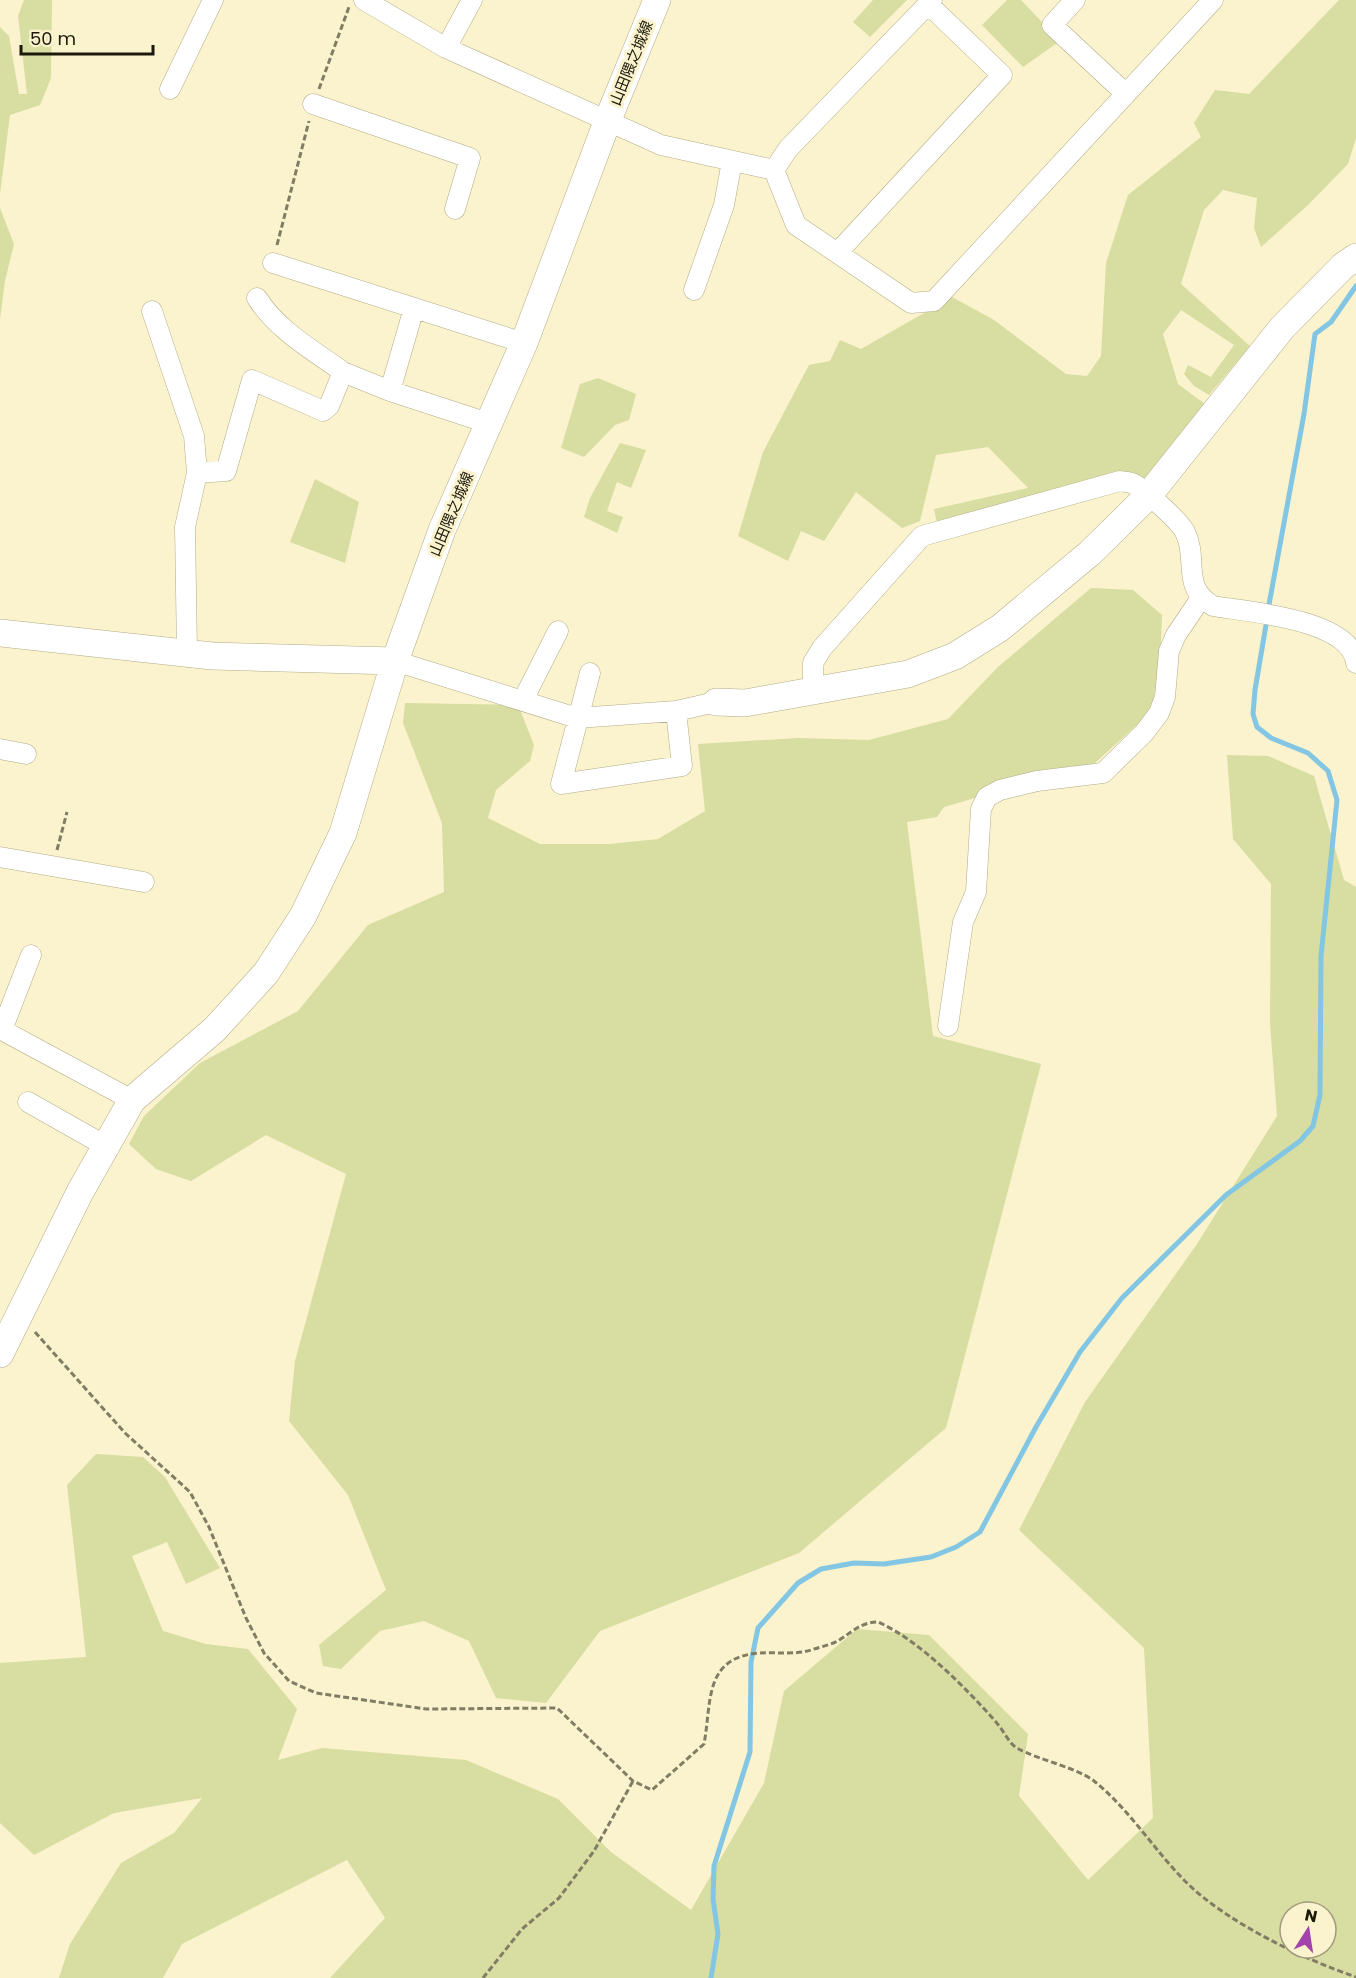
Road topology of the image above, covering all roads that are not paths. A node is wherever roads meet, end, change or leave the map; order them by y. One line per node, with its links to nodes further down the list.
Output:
1 (213, 0): 9 (street)
2 (364, 0): 8 (street)
3 (472, 0): 8 (street)
4 (657, 0): 12 (street, 山田隈之城線)
5 (1075, 0): 10 (street)
6 (1213, 0): 10 (street)
7 (930, 2): 14 (street); 16 (street)
8 (446, 48): 12 (street)
9 (170, 88)
10 (1126, 94): 16 (street)
11 (314, 104): 15 (street)
12 (607, 122): 13 (street); 23 (street, 山田隈之城線)
13 (732, 161): 14 (street); 19 (street)
14 (774, 171): 16 (street)
15 (455, 209)
16 (838, 252)
17 (1356, 257): 28 (street)
18 (273, 263): 21 (street)
19 (693, 290)
20 (257, 298): 24 (street)
21 (414, 308): 23 (street); 25 (street)
22 (152, 311): 27 (street)
23 (524, 343): 26 (street, 山田隈之城線)
24 (344, 372): 25 (street); 27 (street)
25 (390, 391): 26 (street)
26 (491, 424): 34 (street, 山田隈之城線)
27 (197, 473): 32 (street)
28 (1148, 496): 29 (street); 37 (street); 37 (street)
29 (1201, 598): 33 (street); 47 (street)
30 (558, 631): 38 (street)
31 (0, 633): 32 (street)
32 (187, 653): 34 (street)
33 (1356, 657): 35 (street)
34 (395, 661): 38 (street); 49 (street, 山田隈之城線)
35 (1356, 663)
36 (590, 674): 41 (street)
37 (813, 693): 39 (street)
38 (523, 699): 41 (street)
39 (716, 702): 40 (street)
40 (676, 711): 41 (street); 41 (street)
41 (577, 718)
42 (0, 750): 43 (street)
43 (26, 754)
44 (0, 857): 45 (street)
45 (144, 882)
46 (31, 955): 48 (street)
47 (948, 1026)
48 (1, 1029): 49 (street)
49 (132, 1100): 51 (street, 山田隈之城線)
50 (27, 1102): 51 (street)
51 (104, 1145): 52 (street, 山田隈之城線)
52 (0, 1354)

